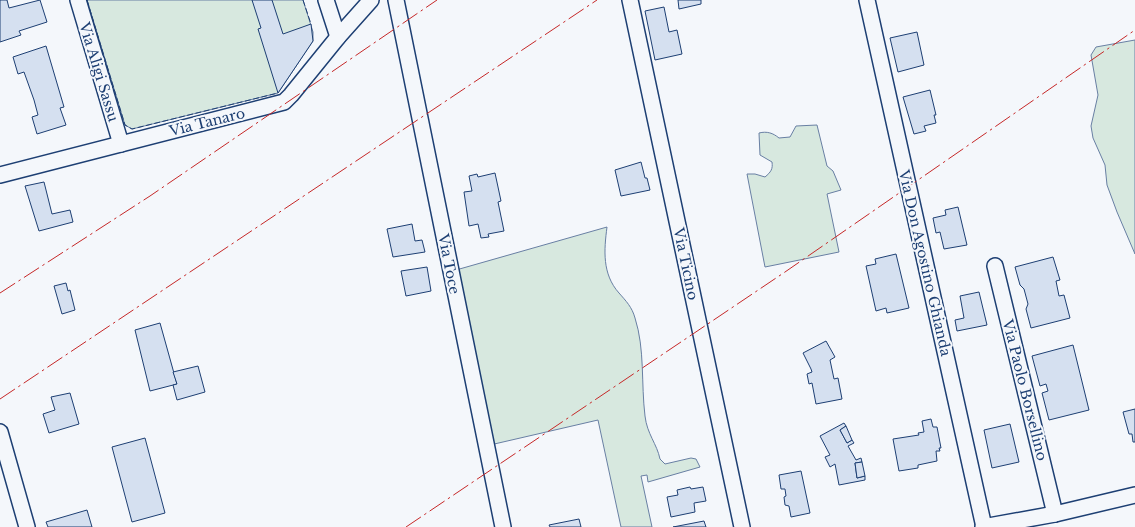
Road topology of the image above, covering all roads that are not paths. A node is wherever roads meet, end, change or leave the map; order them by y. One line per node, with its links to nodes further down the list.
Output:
1 (78, 0): 8 (street, Via Aligi Sassu)
2 (326, 0): 7 (street)
3 (371, 0): 7 (street, Via Tanaro)
4 (396, 0): 15 (street, Via Toce)
5 (630, 0): 16 (street, Via Ticino)
6 (867, 0): 17 (street, Via Don Agostino Ghianda)
7 (338, 37): 8 (street, Via Tanaro)
8 (121, 144): 9 (street, Via Tanaro)
9 (0, 175)
10 (994, 266): 13 (street, Via Paolo Borsellino)
11 (0, 432): 14 (street)
12 (1135, 495): 13 (street)
13 (1055, 514): 17 (street)
14 (27, 527)
15 (503, 527)
16 (742, 527)
17 (984, 527)

